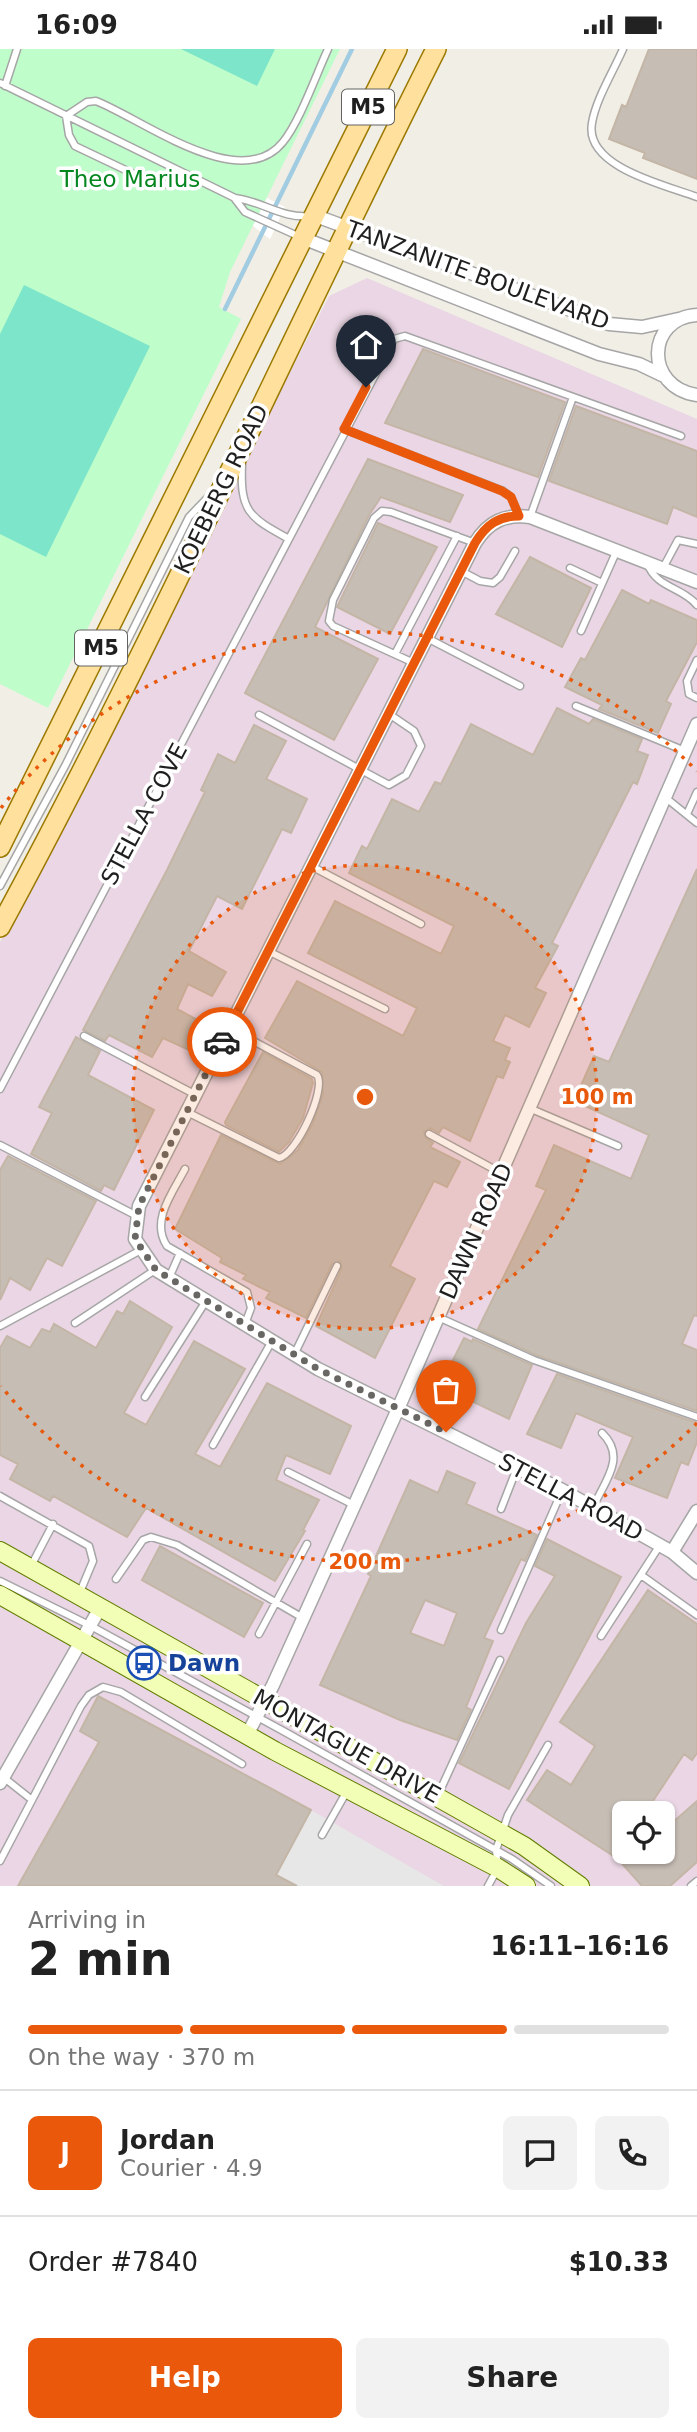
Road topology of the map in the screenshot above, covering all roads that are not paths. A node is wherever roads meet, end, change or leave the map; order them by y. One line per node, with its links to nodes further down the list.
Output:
1 (17, 49): 6 (lane)
2 (328, 49): 7 (lane)
3 (397, 49): 11 (main road, KOEBERG ROAD / M5)
4 (436, 49): 12 (main road, KOEBERG ROAD / M5)
5 (623, 49): 9 (lane)
6 (2, 85): 7 (lane)
7 (66, 116): 8 (lane); 8 (lane)
8 (200, 181): 10 (lane)
9 (697, 197)
10 (235, 198): 11 (lane); 13 (lane)
11 (316, 216): 12 (street, TANZANITE BOULEVARD); 13 (main road, KOEBERG ROAD / M5)
12 (346, 228): 14 (main road, KOEBERG ROAD / M5); 16 (street, TANZANITE BOULEVARD)
13 (305, 239): 14 (street, TANZANITE BOULEVARD); 55 (main road, KOEBERG ROAD / M5)
14 (335, 252): 17 (street, TANZANITE BOULEVARD); 22 (main road, KOEBERG ROAD / M5)
15 (697, 316): 16 (street, TANZANITE BOULEVARD)
16 (683, 318): 17 (street)
17 (662, 375): 18 (street, TANZANITE BOULEVARD)
18 (697, 395)
19 (573, 397): 20 (lane, STELLA COVE); 21 (lane); 24 (lane)
20 (344, 429): 24 (lane); 26 (lane, STELLA COVE)
21 (681, 436)
22 (242, 448): 23 (main road, KOEBERG ROAD / M5); 26 (lane)
23 (231, 472): 57 (lane); 59 (main road, KOEBERG ROAD / M5)
24 (525, 517): 27 (street, STELLA ROAD); 29 (street)
25 (457, 536): 27 (lane); 40 (lane); 40 (lane)
26 (289, 539): 64 (lane, STELLA COVE)
27 (475, 543): 34 (street, STELLA ROAD)
28 (697, 544): 33 (lane)
29 (617, 550): 31 (street); 36 (lane)
30 (514, 551): 34 (lane)
31 (647, 562): 33 (street); 37 (lane)
32 (570, 568): 36 (lane)
33 (663, 568): 35 (street)
34 (461, 571): 39 (street, STELLA ROAD)
35 (697, 582)
36 (603, 583): 38 (lane)
37 (697, 605)
38 (581, 631)
39 (427, 638): 42 (street, STELLA ROAD); 43 (lane)
40 (395, 654): 42 (lane)
41 (697, 660): 44 (lane)
42 (414, 663): 46 (street, STELLA ROAD)
43 (520, 686)
44 (697, 698)
45 (576, 706): 49 (lane)
46 (388, 714): 50 (street, STELLA ROAD); 50 (lane)
47 (258, 715): 50 (lane)
48 (697, 723): 49 (street, DAWN ROAD)
49 (685, 751): 52 (street, DAWN ROAD)
50 (360, 770): 56 (street, STELLA ROAD)
51 (697, 792): 53 (lane)
52 (665, 797): 53 (lane); 66 (street, DAWN ROAD)
53 (687, 814): 54 (lane)
54 (697, 823)
55 (0, 848)
56 (311, 866): 58 (lane); 60 (street, STELLA ROAD)
57 (0, 886)
58 (421, 924)
59 (0, 927)
60 (268, 951): 61 (lane); 62 (street, STELLA ROAD)
61 (385, 1009)
62 (229, 1028): 65 (street, STELLA ROAD); 67 (lane)
63 (84, 1036): 65 (lane)
64 (0, 1089)
65 (195, 1095): 67 (street, STELLA ROAD)
66 (529, 1108): 70 (lane); 72 (street, DAWN ROAD)
67 (187, 1112): 73 (street, STELLA ROAD)
68 (429, 1134): 72 (lane)
69 (0, 1145): 73 (lane)
70 (618, 1146)
71 (185, 1169): 75 (lane)
72 (501, 1173): 80 (street, DAWN ROAD)
73 (137, 1216): 74 (street, STELLA ROAD)
74 (141, 1250): 77 (street, STELLA ROAD); 83 (lane)
75 (180, 1253): 78 (lane); 82 (lane)
76 (337, 1266): 85 (lane)
77 (156, 1270): 78 (street, STELLA ROAD); 81 (lane)
78 (169, 1278): 79 (street, STELLA ROAD)
79 (206, 1301): 82 (street, STELLA ROAD); 86 (lane)
80 (438, 1317): 87 (street, DAWN ROAD); 88 (lane)
81 (75, 1323)
82 (245, 1324): 84 (street, STELLA ROAD)
83 (0, 1326)
84 (272, 1341): 85 (street, STELLA ROAD); 90 (lane)
85 (294, 1355): 87 (street, STELLA ROAD)
86 (145, 1397)
87 (398, 1409): 91 (street, STELLA ROAD); 95 (street, DAWN ROAD)
88 (697, 1417)
89 (602, 1433): 96 (lane)
90 (213, 1445)
91 (518, 1467): 93 (street, STELLA ROAD); 97 (lane)
92 (288, 1472): 95 (lane)
93 (562, 1490): 96 (street, STELLA ROAD); 116 (lane)
94 (0, 1496): 99 (lane)
95 (354, 1505): 114 (street, DAWN ROAD)
96 (593, 1507): 101 (street, STELLA ROAD)
97 (501, 1509)
98 (697, 1511): 103 (street)
99 (53, 1524): 104 (lane); 110 (lane)
100 (307, 1543): 111 (lane)
101 (660, 1545): 103 (street, STELLA ROAD); 106 (lane)
102 (0, 1551): 104 (main road, MONTAGUE DRIVE)
103 (672, 1552): 105 (street, STELLA ROAD)
104 (30, 1567): 110 (main road, MONTAGUE DRIVE)
105 (697, 1573)
106 (641, 1575): 113 (lane); 118 (lane)
107 (116, 1579): 111 (lane)
108 (0, 1581): 115 (lane)
109 (0, 1595): 119 (main road, MONTAGUE DRIVE)
110 (79, 1596): 112 (main road, MONTAGUE DRIVE)
111 (276, 1603): 114 (lane); 117 (lane)
112 (100, 1608): 115 (street); 121 (main road, MONTAGUE DRIVE)
113 (697, 1615)
114 (303, 1618): 121 (street, DAWN ROAD)
115 (91, 1626): 119 (street); 121 (lane)
116 (501, 1630)
117 (259, 1634)
118 (601, 1636)
119 (82, 1642): 122 (main road, MONTAGUE DRIVE); 125 (street)
120 (499, 1660): 127 (lane)
121 (260, 1709): 122 (street, DAWN ROAD); 127 (main road, MONTAGUE DRIVE); 130 (lane)
122 (247, 1735): 126 (main road, MONTAGUE DRIVE)
123 (548, 1745): 130 (lane)
124 (242, 1764): 128 (lane)
125 (2, 1780): 128 (lane)
126 (348, 1790): 129 (lane); 132 (main road, MONTAGUE DRIVE)
127 (437, 1797): 130 (main road, MONTAGUE DRIVE)
128 (32, 1800): 131 (lane)
129 (322, 1835)
130 (499, 1842): 132 (lane); 136 (lane); 137 (main road, MONTAGUE DRIVE)
131 (0, 1861)
132 (498, 1868): 134 (lane); 135 (main road, MONTAGUE DRIVE)
133 (697, 1881): 138 (lane)
134 (488, 1886)
135 (526, 1886)
136 (551, 1886)
137 (580, 1886)
138 (691, 1886)

